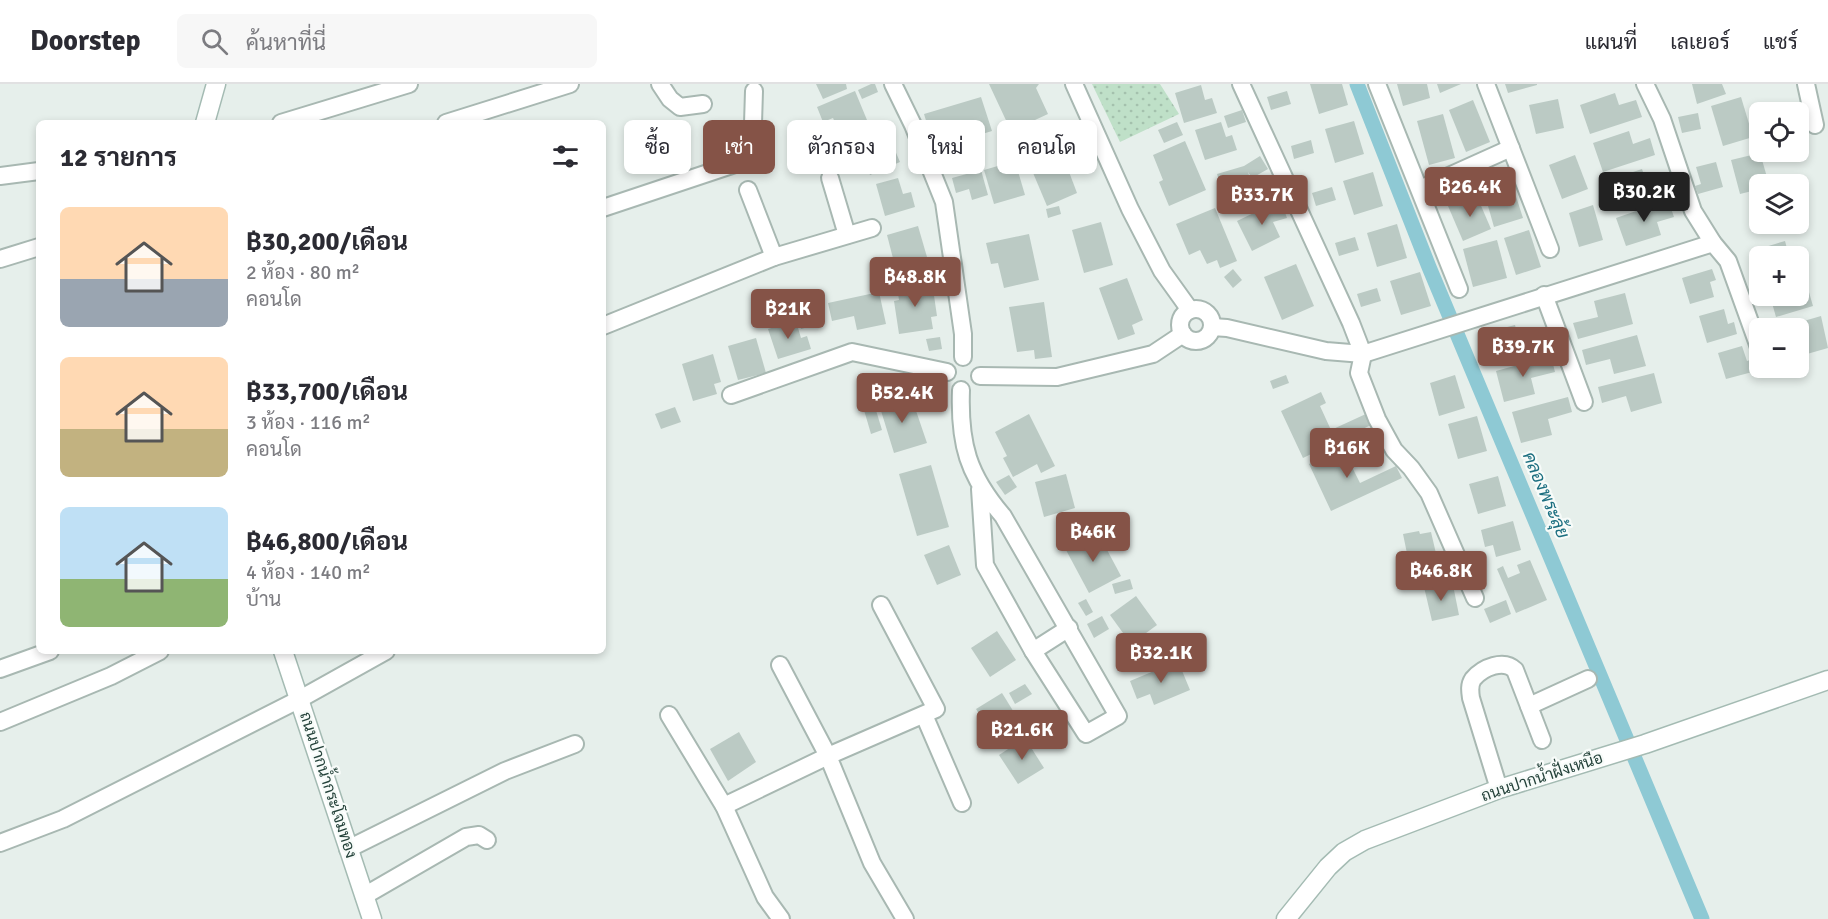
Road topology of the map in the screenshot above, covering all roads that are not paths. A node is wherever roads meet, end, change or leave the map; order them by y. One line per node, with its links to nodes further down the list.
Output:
1 (216, 84): 14 (street)
2 (409, 84): 15 (street)
3 (570, 84): 16 (street)
4 (660, 84): 13 (street)
5 (893, 84): 40 (street)
6 (1074, 84): 34 (street)
7 (1241, 84): 39 (street)
8 (1377, 84): 22 (street)
9 (1486, 84): 18 (street)
10 (1645, 84): 27 (street)
11 (1806, 84): 17 (street)
12 (754, 91): 24 (street)
13 (704, 104)
14 (206, 120)
15 (291, 120)
16 (456, 120)
17 (1815, 125)
18 (1511, 148): 22 (street); 29 (street)
19 (36, 171): 20 (street)
20 (0, 176)
21 (830, 177): 26 (street)
22 (1420, 189): 32 (street)
23 (748, 190): 30 (street)
24 (606, 207)
25 (872, 228): 26 (street)
26 (847, 235): 30 (street)
27 (1713, 243): 33 (street); 35 (street)
28 (36, 248): 31 (street)
29 (1550, 249)
30 (774, 257): 36 (street)
31 (0, 259)
32 (1458, 289)
33 (1544, 295): 39 (street); 45 (street)
34 (1190, 310): 37 (street); 38 (street)
35 (1749, 319)
36 (606, 325)
37 (1212, 327): 38 (street); 39 (street)
38 (1183, 334): 42 (street)
39 (1364, 354): 47 (street)
40 (963, 357): 41 (street); 42 (street)
41 (947, 372): 43 (street); 44 (street)
42 (980, 376): 43 (street)
43 (961, 390): 46 (street)
44 (730, 396)
45 (1584, 402)
46 (980, 489): 49 (street); 50 (street)
47 (1475, 598)
48 (881, 605): 62 (street)
49 (1069, 628): 50 (street); 50 (street)
50 (1033, 651)
51 (42, 654): 56 (street)
52 (154, 654): 63 (street)
53 (284, 654): 59 (street, ถนนปากน้ำกระโจมทอง)
54 (381, 654): 59 (street)
55 (780, 665): 66 (street)
56 (0, 669)
57 (1588, 679): 60 (street)
58 (1828, 680): 67 (street, ถนนปากน้ำฝั่งเหนือ)
59 (300, 699): 71 (street); 72 (street, ถนนปากน้ำกระโจมทอง)
60 (1529, 706): 64 (street); 67 (street)
61 (669, 715): 69 (street)
62 (924, 715): 66 (street); 68 (street)
63 (0, 722)
64 (1542, 740)
65 (575, 744): 72 (street)
66 (828, 756): 69 (street); 76 (street)
67 (1499, 789): 77 (street, ถนนปากน้ำฝั่งเหนือ)
68 (962, 803)
69 (724, 807): 75 (street)
70 (487, 840): 73 (street)
71 (0, 843)
72 (348, 849): 73 (street, ถนนปากน้ำกระโจมทอง)
73 (364, 896): 74 (street, ถนนปากน้ำกระโจมทอง)
74 (372, 919)
75 (781, 919)
76 (905, 919)
77 (1286, 919)

